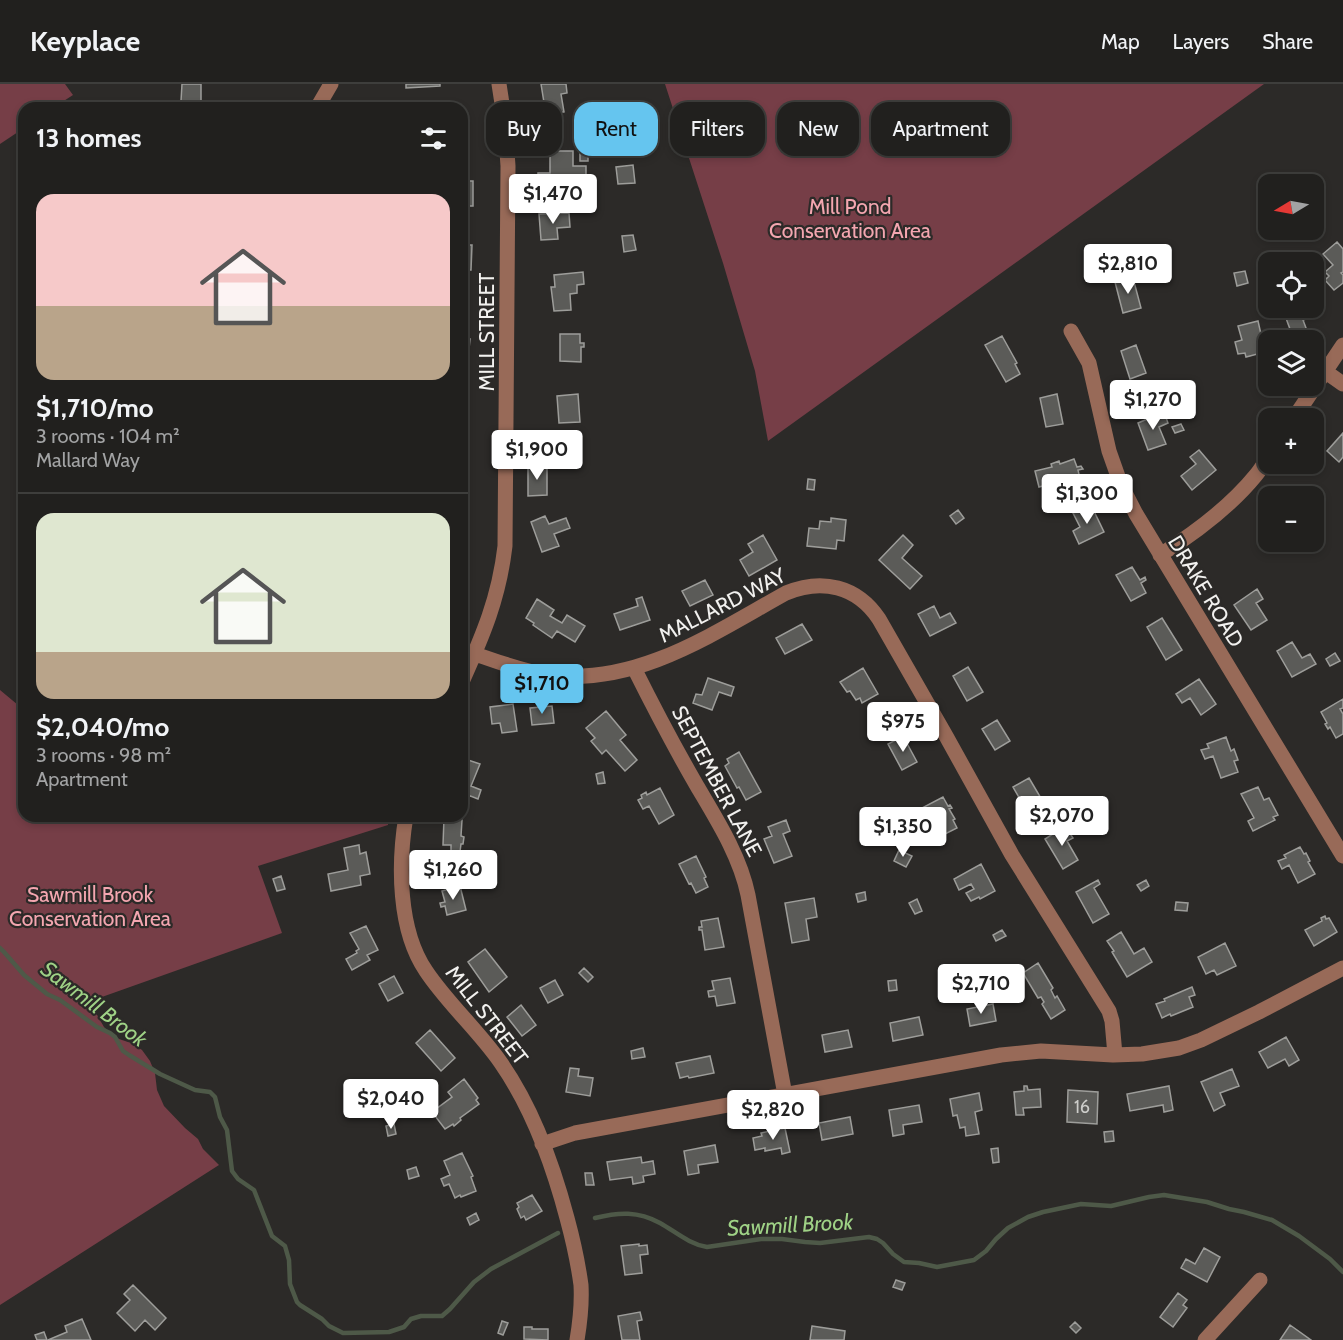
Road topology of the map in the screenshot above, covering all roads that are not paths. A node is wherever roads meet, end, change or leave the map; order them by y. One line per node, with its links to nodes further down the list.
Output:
1 (331, 84): 3 (street)
2 (499, 84): 11 (street, MILL STREET)
3 (320, 102)
4 (1071, 331): 10 (street, DRAKE ROAD)
5 (1343, 345): 6 (street)
6 (1326, 372): 7 (street); 8 (street)
7 (1343, 384)
8 (1301, 408)
9 (1258, 472): 10 (street)
10 (1160, 555): 15 (street, DRAKE ROAD)
11 (475, 654): 12 (street, MALLARD WAY); 13 (street, MILL STREET)
12 (634, 668): 17 (street, MALLARD WAY); 18 (street, SEPTEMBER LANE)
13 (468, 669)
14 (405, 822): 19 (street, MILL STREET)
15 (1343, 856)
16 (1343, 968): 17 (street)
17 (1116, 1055): 18 (street)
18 (785, 1095): 19 (street)
19 (542, 1144): 21 (street, MILL STREET)
20 (1260, 1280): 22 (street)
21 (577, 1340)
22 (1205, 1340)

